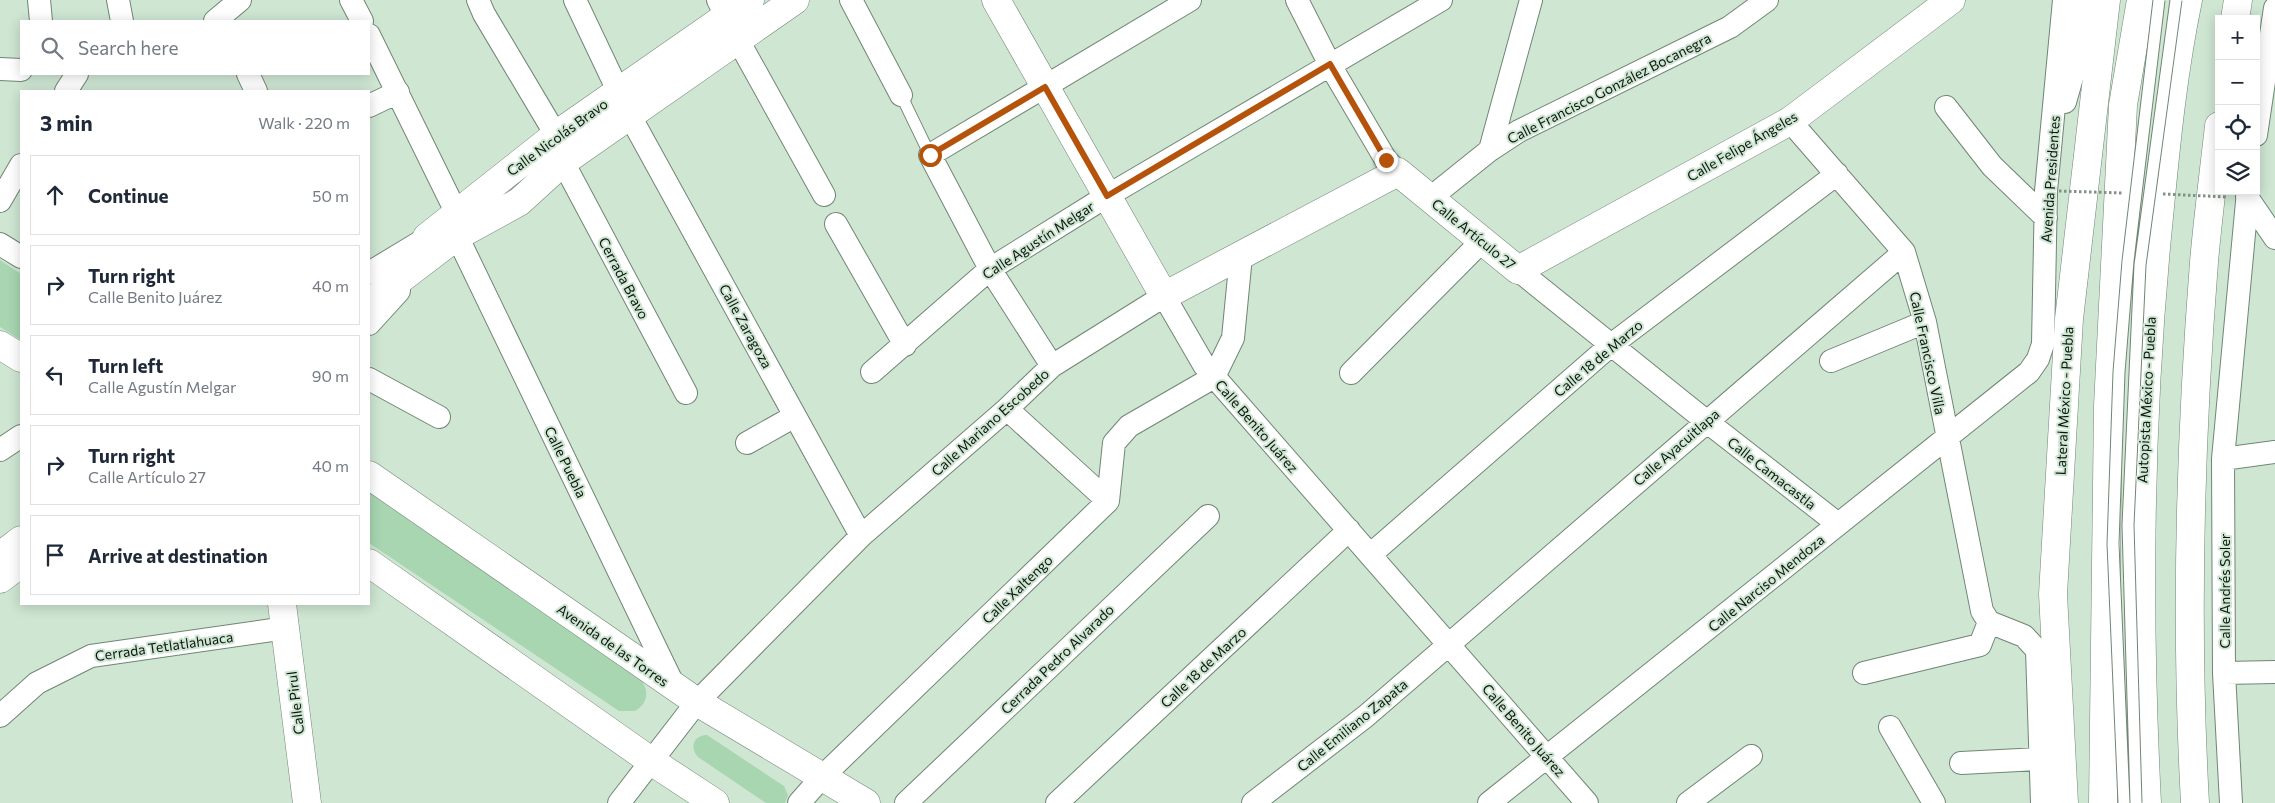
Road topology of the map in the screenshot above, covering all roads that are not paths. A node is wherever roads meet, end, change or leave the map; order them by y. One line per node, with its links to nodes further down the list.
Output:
1 (39, 0): 29 (street)
2 (118, 0): 30 (street)
3 (240, 0): 27 (street)
4 (351, 0): 31 (street)
5 (478, 0): 48 (street)
6 (575, 0): 43 (street, Calle Zaragoza)
7 (750, 0): 28 (main road, Calle Nicolás Bravo)
8 (795, 0): 28 (main road, Calle Nicolás Bravo)
9 (851, 0): 42 (street)
10 (996, 0): 38 (main road, Calle Benito Juárez)
11 (1190, 0): 38 (street)
12 (1297, 0): 33 (street, Calle Artículo 27)
13 (1441, 0): 33 (street, Calle Agustín Melgar)
14 (1531, 0): 49 (street)
15 (1767, 0): 49 (street, Calle Francisco González Bocanegra)
16 (1951, 0): 47 (main road, Calle Felipe Ángeles)
17 (2064, 0): 51 (street, Avenida Presidentes)
18 (2085, 0): 51 (street)
19 (2106, 0): 87 (main road, Lateral México - Puebla)
20 (2141, 0): 145 (main road)
21 (2159, 0): 146 (lane, bridge)
22 (2176, 0): 147 (lane, bridge)
23 (2188, 0): 148 (main road, Autopista México - Puebla)
24 (2238, 0): 26 (main road)
25 (2275, 8): 46 (street)
26 (2236, 15)
27 (220, 19)
28 (728, 19): 43 (main road, Calle Nicolás Bravo); 57 (street)
29 (41, 20)
30 (122, 20)
31 (361, 20)
32 (370, 37): 41 (street, Calle Puebla)
33 (1330, 64): 55 (street, Calle Artículo 27); 60 (street, Calle Agustín Melgar)
34 (0, 69): 35 (street)
35 (20, 70)
36 (75, 75): 39 (street)
37 (248, 75): 40 (street)
38 (1045, 87): 52 (street); 60 (main road, Calle Benito Juárez)
39 (67, 90)
40 (256, 90)
41 (398, 92): 44 (street); 65 (street, Calle Puebla)
42 (902, 96): 52 (lane)
43 (625, 103): 48 (main road, Calle Nicolás Bravo); 53 (main road, Calle Nicolás Bravo); 95 (street, Calle Zaragoza)
44 (370, 106)
45 (1946, 106): 63 (street)
46 (2260, 108)
47 (1790, 121): 56 (street, Calle Francisco Villa); 74 (main road, Calle Felipe Ángeles)
48 (556, 135): 53 (street); 65 (main road, Calle Nicolás Bravo)
49 (1490, 150): 61 (street, Calle Francisco González Bocanegra)
50 (2216, 150): 149 (main road)
51 (2050, 151): 63 (street, Avenida Presidentes)
52 (930, 155): 73 (street)
53 (563, 162): 65 (main road, Calle Nicolás Bravo); 93 (street, Cerrada Bravo)
54 (20, 167): 62 (street)
55 (1398, 172): 61 (main road, Calle Artículo 27); 72 (main road, Calle Mariano Escobedo)
56 (1837, 174): 70 (street, Calle Francisco Villa); 83 (street, Calle 18 de Marzo)
57 (824, 195)
58 (2247, 195): 103 (street, Calle Andrés Soler)
59 (2248, 195): 66 (street)
60 (1107, 196): 73 (street, Calle Agustín Melgar); 77 (main road, Calle Benito Juárez)
61 (1429, 198): 67 (main road, Calle Artículo 27)
62 (0, 200)
63 (2046, 218): 85 (street, Avenida Presidentes)
64 (836, 224): 82 (street)
65 (457, 225): 69 (main road, Calle Nicolás Bravo); 122 (street, Calle Puebla)
66 (2274, 233)
67 (1482, 241): 74 (main road, Calle Artículo 27); 90 (street)
68 (0, 244): 71 (street)
69 (429, 247): 75 (street); 76 (main road, Calle Nicolás Bravo); 78 (main road, Calle Nicolás Bravo); 80 (street)
70 (1904, 252): 79 (street, Calle Francisco Villa); 97 (street, Calle Ayacuitlapa)
71 (20, 256)
72 (1240, 256): 77 (main road, Calle Mariano Escobedo); 91 (street)
73 (990, 269): 82 (street, Calle Agustín Melgar); 88 (street)
74 (1518, 270): 83 (street, Calle Artículo 27)
75 (370, 273)
76 (370, 281)
77 (1164, 296): 88 (street, Calle Mariano Escobedo); 91 (street, Calle Benito Juárez)
78 (370, 302)
79 (1924, 322): 86 (street); 99 (street, Calle Francisco Villa)
80 (370, 323)
81 (0, 345): 84 (main road)
82 (905, 345): 89 (street, Calle Agustín Melgar)
83 (1611, 345): 97 (street, Calle Artículo 27); 111 (street, Calle 18 de Marzo)
84 (20, 357)
85 (2038, 359): 87 (street); 99 (street, Calle Narciso Mendoza)
86 (1831, 361)
87 (2066, 365): 144 (main road, Lateral México - Puebla)
88 (1052, 366): 94 (street, Calle Mariano Escobedo)
89 (872, 372)
90 (1350, 373)
91 (1214, 377): 105 (street); 108 (street, Calle Benito Juárez)
92 (370, 380): 96 (street)
93 (686, 393)
94 (1006, 409): 105 (street); 109 (street, Calle Mariano Escobedo)
95 (795, 416): 100 (street); 109 (street, Calle Zaragoza)
96 (439, 417)
97 (1706, 422): 107 (street, Calle Camacastla); 118 (street, Calle Ayacuitlapa)
98 (20, 437): 101 (street)
99 (1946, 438): 107 (street, Calle Narciso Mendoza); 117 (street, Calle Francisco Villa)
100 (747, 442)
101 (0, 450)
102 (2275, 452): 103 (street)
103 (2223, 458): 121 (street, Calle Andrés Soler)
104 (370, 476): 122 (main road, Avenida de las Torres)
105 (1108, 501): 130 (street, Calle Xaltengo)
106 (1208, 516): 136 (street, Cerrada Pedro Alvarado)
107 (1838, 524): 126 (street, Calle Narciso Mendoza)
108 (1349, 530): 111 (street, Calle Benito Juárez); 137 (street, Calle 18 de Marzo)
109 (861, 536): 122 (street, Calle Mariano Escobedo)
110 (20, 541): 112 (main road)
111 (1370, 554): 118 (street, Calle Benito Juárez)
112 (0, 556)
113 (20, 564): 115 (main road)
114 (370, 564): 128 (main road)
115 (0, 579)
116 (284, 616): 123 (street, Cerrada Tetlatlahuaca); 131 (main road, Calle Pirul)
117 (1988, 622): 120 (street); 127 (street)
118 (1449, 644): 126 (street, Calle Benito Juárez); 138 (street, Calle Emiliano Zapata)
119 (2275, 672): 121 (street)
120 (1864, 673)
121 (2224, 673): 150 (street, Calle Andrés Soler)
122 (686, 695): 128 (street, Calle Mariano Escobedo); 130 (main road, Avenida de las Torres)
123 (0, 716)
124 (1890, 727): 142 (street)
125 (1751, 756): 141 (street)
126 (1547, 757): 139 (street, Calle Narciso Mendoza); 140 (street, Calle Benito Juárez)
127 (2040, 759): 129 (street); 143 (street)
128 (650, 761): 132 (street, Calle Mariano Escobedo); 133 (main road)
129 (1962, 763)
130 (822, 777): 134 (street, Calle Xaltengo); 135 (main road, Avenida de las Torres)
131 (307, 803)
132 (620, 803)
133 (715, 803)
134 (800, 803)
135 (866, 803)
136 (906, 803)
137 (1057, 803)
138 (1253, 803)
139 (1489, 803)
140 (1587, 803)
141 (1688, 803)
142 (1934, 803)
143 (2042, 803)
144 (2064, 803)
145 (2103, 803)
146 (2124, 803)
147 (2136, 803)
148 (2147, 803)
149 (2194, 803)
150 (2231, 803)

